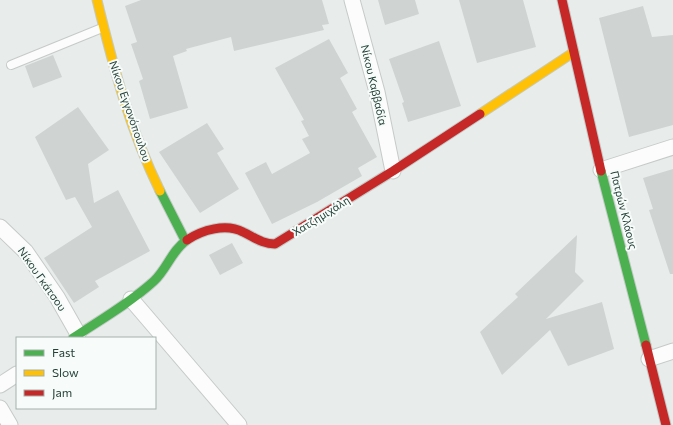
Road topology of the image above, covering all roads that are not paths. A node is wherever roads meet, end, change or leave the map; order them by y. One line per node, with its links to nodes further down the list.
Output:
1 (352, 0): 9 (street, Νίκου Καββαδία)
2 (562, 0): 5 (street, Πατρών Κλάους)
3 (98, 1): 4 (street, Νίκου Εγγονόπουλου)
4 (102, 28): 6 (lane); 11 (street, Νίκου Εγγονόπουλου)
5 (574, 52): 8 (street, Πατρών Κλάους); 9 (street, Χατζημιχάλη)
6 (11, 65)
7 (673, 147): 8 (street)
8 (601, 170): 15 (street, Πατρών Κλάους)
9 (393, 171): 11 (street, Χατζημιχάλη)
10 (0, 227): 13 (street, Νίκου Γκάτσου)
11 (185, 240): 12 (street, Χατζημιχάλη)
12 (131, 299): 13 (street, Χατζημιχάλη); 20 (street)
13 (75, 336)
14 (673, 351): 15 (street)
15 (649, 359): 21 (street, Πατρών Κλάους)
16 (16, 375): 17 (street)
17 (0, 385)
18 (0, 408): 19 (street)
19 (10, 425)
20 (239, 425)
21 (666, 425)

